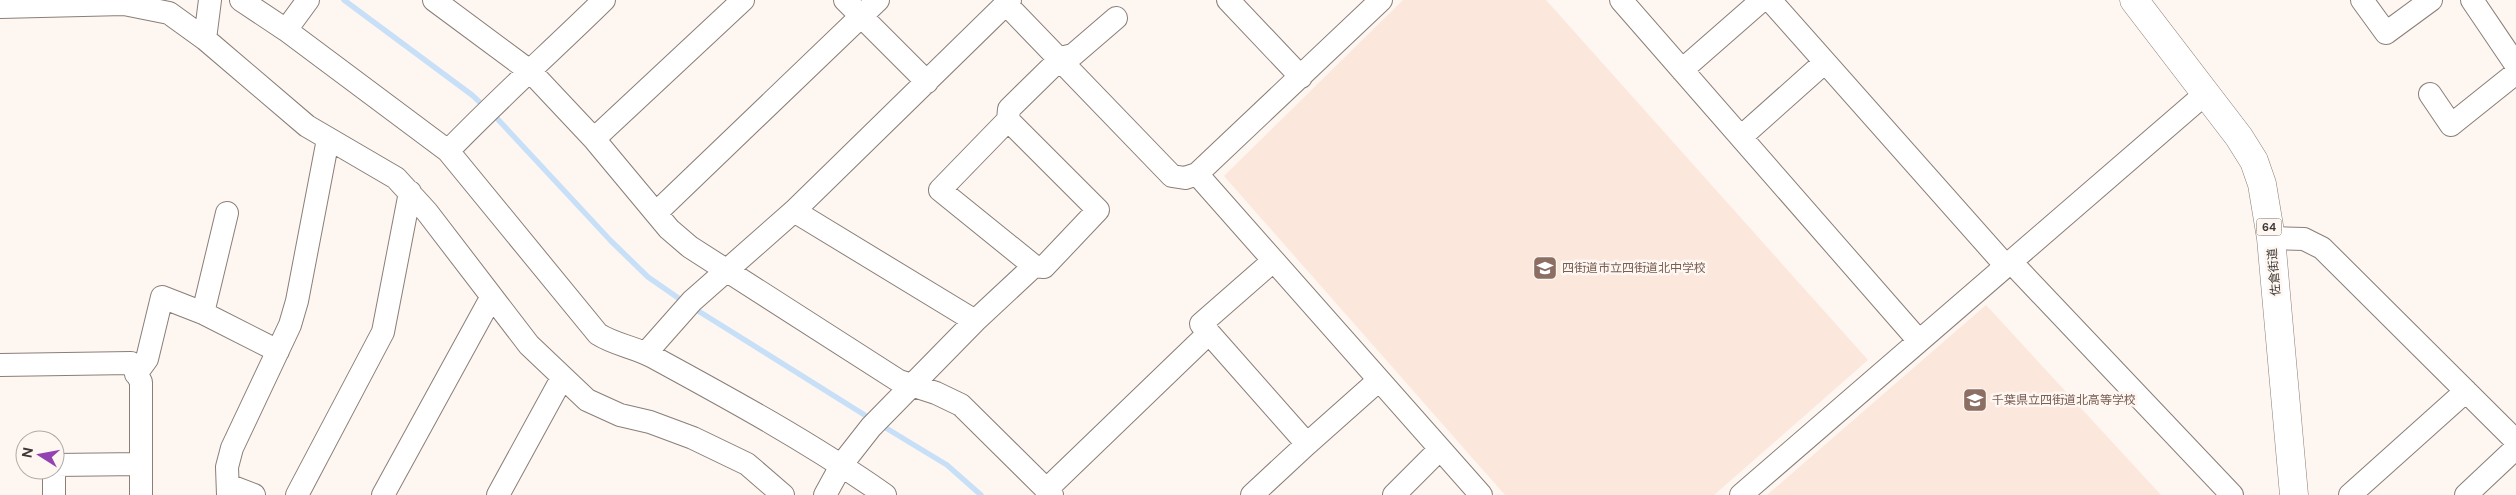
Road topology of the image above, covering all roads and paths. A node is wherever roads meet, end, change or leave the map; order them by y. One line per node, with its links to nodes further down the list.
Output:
1 (210, 0): 23 (street)
2 (242, 0): 22 (street)
3 (308, 0): 22 (street)
4 (604, 0): 28 (street)
5 (743, 0): 35 (street)
6 (845, 0): 20 (street)
7 (878, 0): 20 (street)
8 (1228, 0): 29 (street)
9 (1381, 0): 29 (street)
10 (1621, 0): 27 (street)
11 (1762, 0): 27 (street)
12 (1770, 0): 26 (street)
13 (2134, 0): 31 (main road, 佐倉街道 / 64)
14 (2362, 0): 15 (street)
15 (2431, 0)
16 (2472, 0): 25 (street)
17 (1008, 2): 24 (street); 30 (street)
18 (449, 4): 28 (street)
19 (0, 7): 23 (street)
20 (861, 17): 30 (street); 42 (street)
21 (1116, 18): 24 (street)
22 (286, 30): 37 (street)
23 (205, 39): 36 (street)
24 (1061, 58): 33 (street); 38 (street)
25 (2514, 60): 32 (street)
26 (1825, 62): 34 (street); 45 (street)
27 (1682, 70): 34 (street)
28 (530, 72): 35 (street); 37 (street)
29 (1301, 77): 38 (street)
30 (927, 82): 40 (street)
31 (2205, 94): 43 (main road, 佐倉街道 / 64); 45 (street)
32 (2430, 94)
33 (1008, 120): 46 (street); 46 (street)
34 (1741, 137): 52 (street)
35 (594, 139): 42 (street)
36 (328, 140): 39 (street); 53 (street)
37 (448, 151): 54 (street)
38 (1197, 174): 44 (street)
39 (410, 192): 48 (street); 74 (street)
40 (794, 211): 47 (street); 50 (street)
41 (228, 213): 49 (street)
42 (656, 213): 47 (street)
43 (2271, 238): 60 (street); 85 (main road, 佐倉街道 / 64)
44 (1273, 261): 51 (street); 58 (street)
45 (2008, 264): 52 (street); 84 (street)
46 (1034, 266): 50 (street)
47 (724, 271): 54 (street); 59 (street)
48 (492, 298): 57 (street); 75 (street)
49 (203, 313): 53 (street); 56 (street)
50 (975, 321): 59 (street)
51 (1209, 333): 62 (street); 70 (street)
52 (1919, 341): 83 (street)
53 (278, 351): 69 (street)
54 (646, 353): 66 (street)
55 (0, 366): 56 (street)
56 (136, 374): 65 (street)
57 (562, 378): 76 (street); 77 (street)
58 (1379, 380): 62 (street); 64 (street)
59 (912, 386): 66 (street); 70 (street)
60 (2466, 391): 61 (street); 86 (street)
61 (2516, 440)
62 (1307, 444): 80 (street)
63 (2516, 448): 87 (street)
64 (1440, 449): 81 (street); 82 (street)
65 (141, 464): 67 (street); 72 (street)
66 (842, 464): 78 (street); 79 (street)
67 (65, 465)
68 (54, 480): 71 (street)
69 (228, 490): 73 (street)
70 (1049, 492)
71 (54, 495)
72 (141, 495)
73 (254, 495)
74 (297, 495)
75 (384, 495)
76 (498, 495)
77 (783, 495)
78 (825, 495)
79 (885, 495)
80 (1252, 495)
81 (1394, 495)
82 (1481, 495)
83 (1741, 495)
84 (2232, 495)
85 (2294, 495)
86 (2350, 495)
87 (2466, 495)

